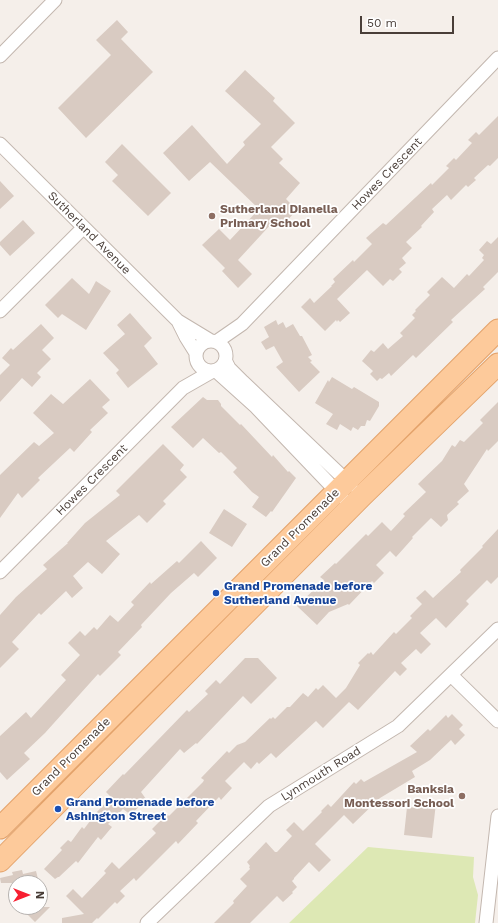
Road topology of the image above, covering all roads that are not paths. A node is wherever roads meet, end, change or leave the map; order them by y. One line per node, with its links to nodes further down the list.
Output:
1 (55, 0): 2 (street)
2 (0, 56)
3 (498, 58): 8 (street, Howes Crescent)
4 (0, 144): 5 (street, Sutherland Avenue)
5 (83, 228): 6 (street); 7 (street, Sutherland Avenue)
6 (0, 311)
7 (178, 321): 10 (street, Sutherland Avenue); 11 (street, Sutherland Avenue)
8 (242, 324): 10 (street, Howes Crescent); 12 (street, Howes Crescent)
9 (498, 330): 17 (main road, Grand Promenade)
10 (214, 341): 11 (street); 12 (street)
11 (197, 358): 14 (street); 15 (street, Howes Crescent)
12 (226, 358): 14 (street); 16 (street)
13 (498, 364): 18 (main road, Grand Promenade)
14 (214, 371): 15 (street, Howes Crescent); 16 (street)
15 (183, 388): 19 (street, Howes Crescent)
16 (286, 431): 17 (street)
17 (342, 486): 18 (street); 20 (main road, Grand Promenade)
18 (356, 502): 21 (main road, Grand Promenade)
19 (0, 572)
20 (215, 613): 21 (main road); 26 (main road, Grand Promenade)
21 (230, 629): 27 (main road, Grand Promenade)
22 (498, 629): 23 (street, Lynmouth Road)
23 (451, 675): 24 (street); 28 (street, Lynmouth Road)
24 (498, 721)
25 (498, 816): 29 (street)
26 (1, 825)
27 (0, 861)
28 (147, 923)
29 (486, 923)

